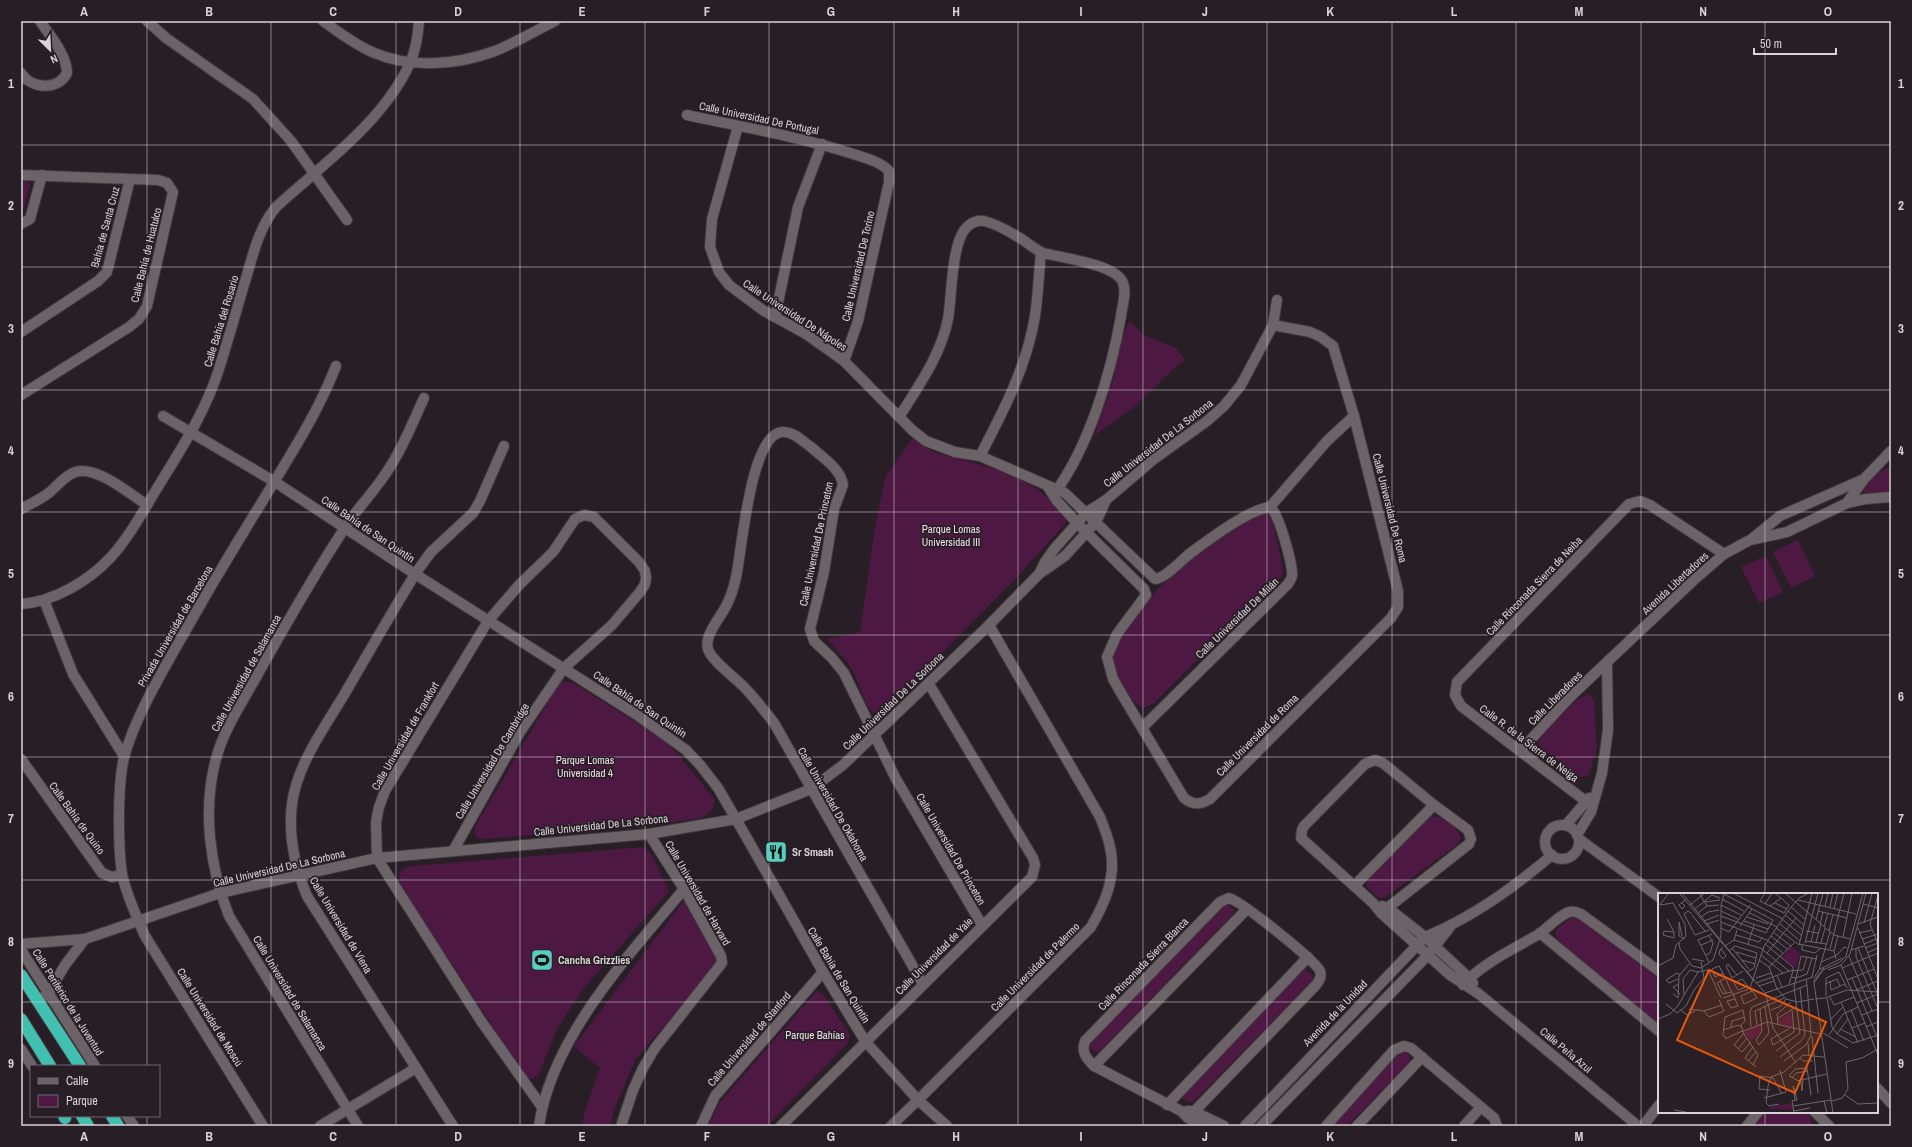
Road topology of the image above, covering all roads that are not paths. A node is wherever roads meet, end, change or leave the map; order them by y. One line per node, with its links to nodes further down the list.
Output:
1 (40, 21): 7 (street)
2 (147, 21): 11 (street)
3 (323, 21): 6 (street)
4 (419, 21): 6 (street, Calle Bahia del Rosario)
5 (555, 21): 6 (street)
6 (411, 62): 11 (street, Calle Bahia del Rosario)
7 (21, 73)
8 (687, 115): 9 (street, Calle Universidad De Portugal)
9 (738, 126): 10 (street, Calle Universidad De Portugal); 20 (street, Calle Universidad De Nápoles)
10 (822, 144): 13 (street, Calle Universidad De Portugal); 20 (street)
11 (315, 172): 16 (street); 30 (street, Calle Bahia del Rosario)
12 (21, 174): 14 (street, Calle Bahía de Huatulco)
13 (890, 174): 23 (street, Calle Universidad De Torino)
14 (42, 175): 15 (street, Calle Bahía de Huatulco); 17 (street)
15 (130, 179): 22 (street, Bahía de Santa Cruz); 25 (street, Calle Bahía de Huatulco)
16 (347, 220)
17 (21, 224)
18 (1041, 252): 29 (street); 33 (street); 38 (street)
19 (1277, 300): 21 (street, Calle Universidad De La Sorbona)
20 (775, 317): 23 (street, Calle Universidad De Nápoles)
21 (1273, 325): 28 (street, Calle Universidad De Roma); 40 (street, Calle Universidad De La Sorbona)
22 (21, 332)
23 (844, 361): 29 (street, Calle Universidad De Nápoles)
24 (336, 366): 37 (street, Privada Universidad de Barcelona)
25 (21, 394)
26 (424, 398): 49 (street, Calle Universidad de Salamanca)
27 (164, 416): 30 (street, Calle Bahía de San Quintín)
28 (1354, 416): 43 (street); 57 (street, Calle Universidad De Roma)
29 (899, 417): 33 (street, Calle Universidad De Nápoles)
30 (192, 432): 37 (street, Calle Bahía de San Quintín); 42 (street, Calle Bahia del Rosario)
31 (504, 446): 53 (street, Calle Universidad de Viena)
32 (1891, 451): 34 (street)
33 (980, 456): 38 (street, Calle Universidad De Nápoles)
34 (1880, 462): 35 (street); 36 (street)
35 (1891, 465)
36 (1864, 479): 41 (street); 51 (street)
37 (275, 482): 49 (street, Calle Bahía de San Quintín); 68 (street, Privada Universidad de Barcelona)
38 (1053, 490): 45 (street, Calle Universidad De Nápoles); 48 (street, Calle Universidad De Nápoles)
39 (1891, 497): 41 (street, Avenida Libertadores)
40 (1106, 500): 45 (street, Calle Universidad De La Sorbona); 47 (street, Calle Universidad De La Sorbona)
41 (1847, 503): 51 (street, Avenida Libertadores)
42 (146, 505): 44 (street); 55 (street, Calle Bahia del Rosario)
43 (1270, 507): 47 (street, Calle Universidad De Nápoles); 65 (street, Calle Universidad De Milán)
44 (21, 509)
45 (1087, 512): 47 (street, Calle Universidad De Nápoles); 48 (street, Calle Universidad De La Sorbona)
46 (579, 517): 58 (street, Calle Universidad de Frankfort); 62 (street, Calle Universidad De Cambridge)
47 (1096, 522): 50 (street, Calle Universidad De La Sorbona)
48 (1077, 523): 50 (street, Calle Universidad De Nápoles); 54 (street, Calle Universidad De La Sorbona)
49 (344, 528): 53 (street, Calle Bahía de San Quintín); 84 (street, Calle Universidad de Salamanca)
50 (1087, 532): 54 (street, Calle Universidad De La Sorbona); 65 (street, Calle Universidad De Nápoles)
51 (1750, 540): 52 (street, Avenida Libertadores)
52 (1724, 554): 61 (street, Avenida Libertadores); 64 (street, Calle Rinconada Sierra de Neiba)
53 (415, 574): 58 (street, Calle Bahía de San Quintín); 81 (street, Calle Universidad de Viena)
54 (1039, 574): 59 (street, Calle Universidad De La Sorbona)
55 (44, 600): 56 (street, Calle Bahia del Rosario); 68 (street)
56 (21, 604)
57 (1398, 607): 65 (street, Calle Universidad de Roma)
58 (488, 621): 62 (street, Calle Bahía de San Quintín); 79 (street, Calle Universidad de Frankfort)
59 (989, 625): 63 (street, Calle Universidad De La Sorbona); 122 (street, Calle Universidad de Palermo)
60 (707, 647): 66 (street, Calle Universidad De Princeton); 70 (street, Calle Universidad De Oklahoma)
61 (1606, 664): 67 (street, Calle Liberadores); 71 (street)
62 (564, 668): 73 (street, Calle Bahía de San Quintín); 77 (street, Calle Universidad De Cambridge)
63 (929, 684): 66 (street, Calle Universidad De La Sorbona); 89 (street, Calle Universidad de Yale)
64 (1454, 696): 67 (street, Calle R. de la Sierra de Neiga)
65 (1142, 727)
66 (874, 736): 70 (street, Calle Universidad De La Sorbona); 89 (street, Calle Universidad De Princeton)
67 (1521, 750): 71 (street, Calle R. de la Sierra de Neiga)
68 (124, 756): 80 (street, Privada Universidad de Barcelona)
69 (21, 759): 80 (street, Calle Bahía de Quino)
70 (811, 789): 73 (street, Calle Universidad De La Sorbona); 104 (street, Calle Universidad De Oklahoma)
71 (1589, 804): 74 (street); 76 (street)
72 (1434, 805): 82 (street); 82 (street); 87 (street)
73 (736, 819): 75 (street, Calle Universidad De La Sorbona); 101 (street, Calle Bahía de San Quintín)
74 (1566, 826): 76 (street); 78 (street)
75 (649, 834): 77 (street, Calle Universidad De La Sorbona); 83 (street, Calle Universidad de Harvard)
76 (1578, 837): 78 (street); 85 (street)
77 (453, 850): 79 (street, Calle Universidad De La Sorbona)
78 (1552, 855): 90 (street, Avenida de la Unidad)
79 (377, 858): 81 (street, Calle Universidad De La Sorbona); 126 (street)
80 (122, 875): 88 (street, Privada Universidad de Barcelona)
81 (298, 875): 84 (street, Calle Universidad De La Sorbona); 120 (street, Calle Universidad de Viena)
82 (1354, 886): 87 (street)
83 (684, 889): 126 (street); 144 (street, Calle Universidad de Harvard)
84 (220, 893): 88 (street, Calle Universidad De La Sorbona); 128 (street, Calle Universidad de Salamanca)
85 (1658, 896)
86 (1247, 909): 99 (street, Calle Rinconada Sierra Blanca); 119 (street); 119 (street, Calle Rinconada Sierra Blanca)
87 (1385, 911): 92 (street); 95 (street)
88 (138, 920): 93 (street, Calle Universidad De La Sorbona); 139 (street, Calle Universidad de Moscú)
89 (982, 925): 104 (street, Calle Universidad de Yale)
90 (1450, 927): 92 (street, Avenida de la Unidad); 96 (street, Avenida de la Unidad)
91 (1540, 933): 100 (street); 103 (street); 110 (street)
92 (1425, 937): 95 (street, Avenida de la Unidad); 96 (street)
93 (85, 939): 94 (street, Calle Universidad De La Sorbona); 106 (street)
94 (21, 944)
95 (1417, 945): 98 (street); 105 (street, Avenida de la Unidad)
96 (1436, 946): 98 (street, Avenida de la Unidad); 103 (street)
97 (21, 950): 106 (street, Calle Periférico de la Juventud)
98 (1428, 955): 103 (street); 107 (street, Avenida de la Unidad)
99 (1308, 958): 124 (street); 131 (street, Calle Rinconada Sierra Blanca)
100 (1658, 970)
101 (823, 972): 111 (street, Calle Bahía de San Quintín); 145 (street, Calle Universidad de Stanford)
102 (21, 975): 108 (highway)
103 (1466, 981): 157 (street, Calle Peña Azul)
104 (923, 984): 111 (street, Calle Universidad de Yale)
105 (1377, 986): 107 (street); 151 (street, Avenida de la Unidad)
106 (48, 994): 108 (street); 118 (street, Calle Periférico de la Juventud)
107 (1388, 996): 152 (street, Avenida de la Unidad)
108 (37, 1000): 114 (highway)
109 (21, 1019): 116 (highway); 117 (highway)
110 (1658, 1030)
111 (865, 1042): 122 (street, Calle Bahía de San Quintín); 146 (street, Calle Universidad de Yale)
112 (21, 1049): 115 (street)
113 (1422, 1056): 127 (street); 153 (street); 154 (street)
114 (79, 1064)
115 (31, 1065)
116 (42, 1065)
117 (49, 1065)
118 (94, 1065)
119 (1094, 1066): 124 (street, Calle Rinconada Sierra Blanca)
120 (416, 1068): 128 (street); 142 (street, Calle Universidad de Viena)
121 (1878, 1089): 123 (street)
122 (918, 1100): 147 (street, Calle Universidad de Palermo); 148 (street, Calle Bahía de San Quintín)
123 (1891, 1103)
124 (1166, 1105): 131 (street, Calle Rinconada Sierra Blanca)
125 (1658, 1106): 158 (street)
126 (542, 1107): 143 (street)
127 (1481, 1107): 155 (street); 156 (street)
128 (348, 1110): 140 (street); 141 (street, Calle Universidad de Salamanca)
129 (1757, 1113): 159 (street)
130 (1816, 1113): 135 (street)
131 (1187, 1114): 149 (street, Calle Rinconada Sierra Blanca); 150 (street, Calle Rinconada Sierra Blanca)
132 (83, 1117): 136 (highway)
133 (113, 1117): 137 (highway)
134 (128, 1117): 138 (street)
135 (1824, 1124)
136 (88, 1126)
137 (118, 1126)
138 (134, 1126)
139 (263, 1126)
140 (320, 1126)
141 (358, 1126)
142 (453, 1126)
143 (539, 1126)
144 (621, 1126)
145 (702, 1126)
146 (781, 1126)
147 (891, 1126)
148 (947, 1126)
149 (1204, 1126)
150 (1224, 1126)
151 (1245, 1126)
152 (1261, 1126)
153 (1326, 1126)
154 (1357, 1126)
155 (1464, 1126)
156 (1497, 1126)
157 (1638, 1126)
158 (1643, 1126)
159 (1747, 1126)

